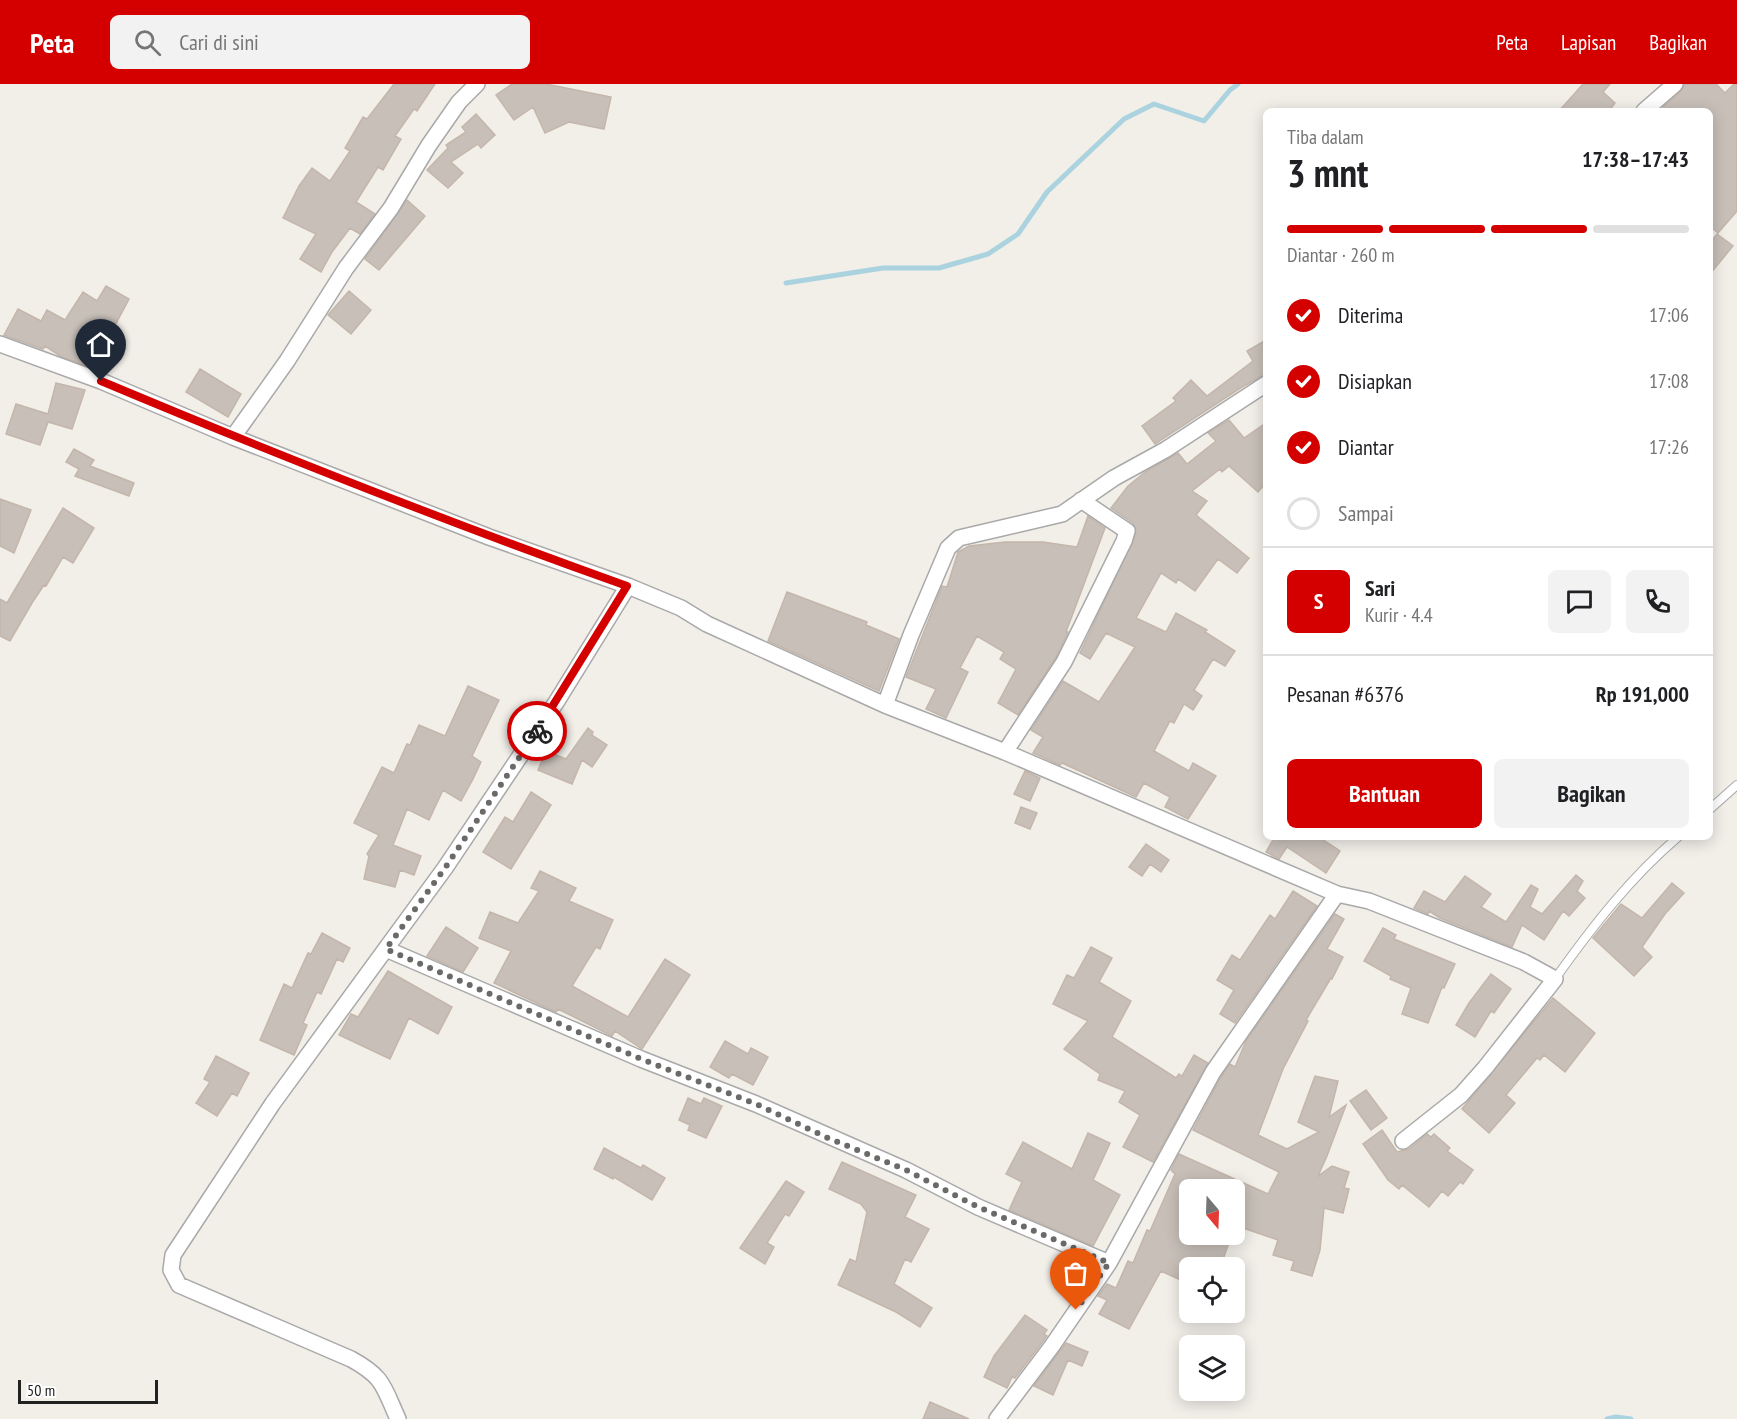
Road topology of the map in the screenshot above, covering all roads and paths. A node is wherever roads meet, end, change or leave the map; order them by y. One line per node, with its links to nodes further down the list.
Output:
1 (477, 84): 6 (street)
2 (1675, 84): 3 (street)
3 (1647, 108)
4 (0, 344): 6 (street)
5 (1263, 386): 7 (street)
6 (233, 437): 8 (street)
7 (1081, 500): 9 (street); 10 (street)
8 (627, 586): 9 (street); 15 (street)
9 (885, 705): 10 (street)
10 (1005, 752): 14 (street)
11 (1737, 786): 12 (lane)
12 (1713, 806)
13 (1674, 840): 16 (lane)
14 (1336, 894): 16 (street); 18 (street)
15 (386, 949): 18 (street); 19 (street)
16 (1555, 979): 17 (street)
17 (1403, 1141)
18 (1109, 1263): 20 (street)
19 (398, 1419)
20 (997, 1419)

